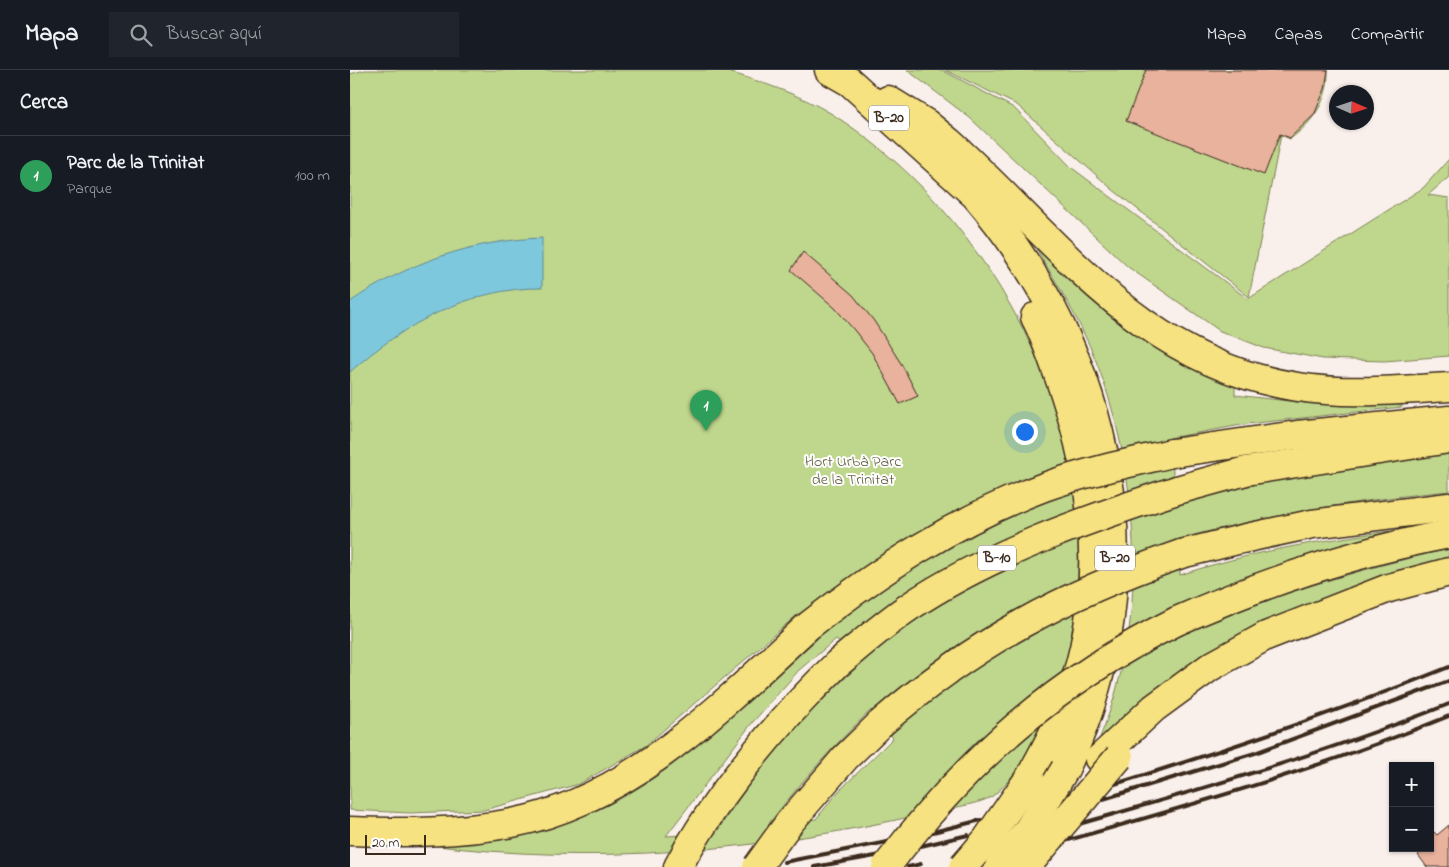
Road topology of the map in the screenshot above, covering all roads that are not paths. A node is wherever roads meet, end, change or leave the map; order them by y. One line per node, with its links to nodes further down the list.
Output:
1 (839, 76): 2 (highway, B-20); 3 (highway)
2 (929, 154): 11 (highway, B-20, bridge); 17 (highway, bridge)
3 (1449, 387)
4 (1449, 420): 12 (highway, bridge)
5 (1449, 439): 10 (highway, B-10, bridge)
6 (1449, 507): 15 (highway, bridge)
7 (1449, 534): 16 (highway, bridge)
8 (1449, 572): 9 (highway)
9 (1109, 758): 11 (highway, bridge); 19 (highway, bridge)
10 (696, 828): 13 (highway); 14 (highway, B-10)
11 (1028, 830): 18 (highway, B-20, bridge)
12 (350, 831)
13 (663, 867)
14 (678, 867)
15 (757, 867)
16 (886, 867)
17 (963, 867)
18 (999, 867)
19 (1026, 867)

